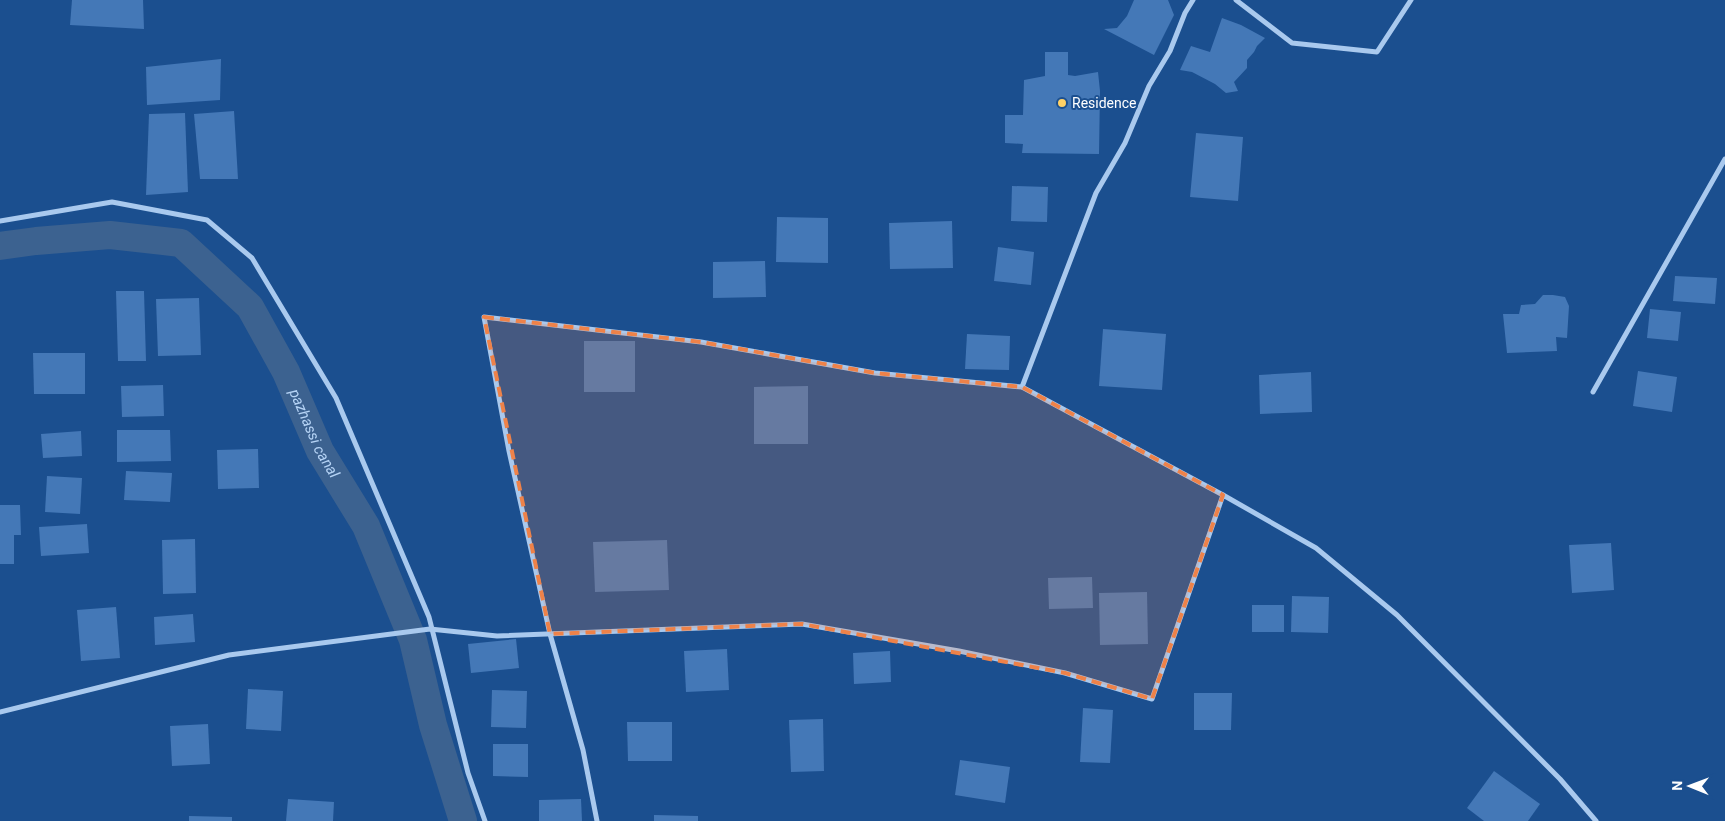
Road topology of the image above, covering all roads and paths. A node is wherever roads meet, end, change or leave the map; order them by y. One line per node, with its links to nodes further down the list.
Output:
1 (1193, 0): 6 (street)
2 (1236, 0): 3 (street)
3 (1411, 0)
4 (1725, 159): 7 (street)
5 (0, 221): 9 (street)
6 (1022, 387): 8 (street); 10 (street)
7 (1593, 392)
8 (1223, 495): 10 (street); 14 (street)
9 (431, 629): 10 (street); 11 (street); 12 (street)
10 (550, 634): 13 (street)
11 (0, 712)
12 (485, 821)
13 (598, 821)
14 (1596, 821)

